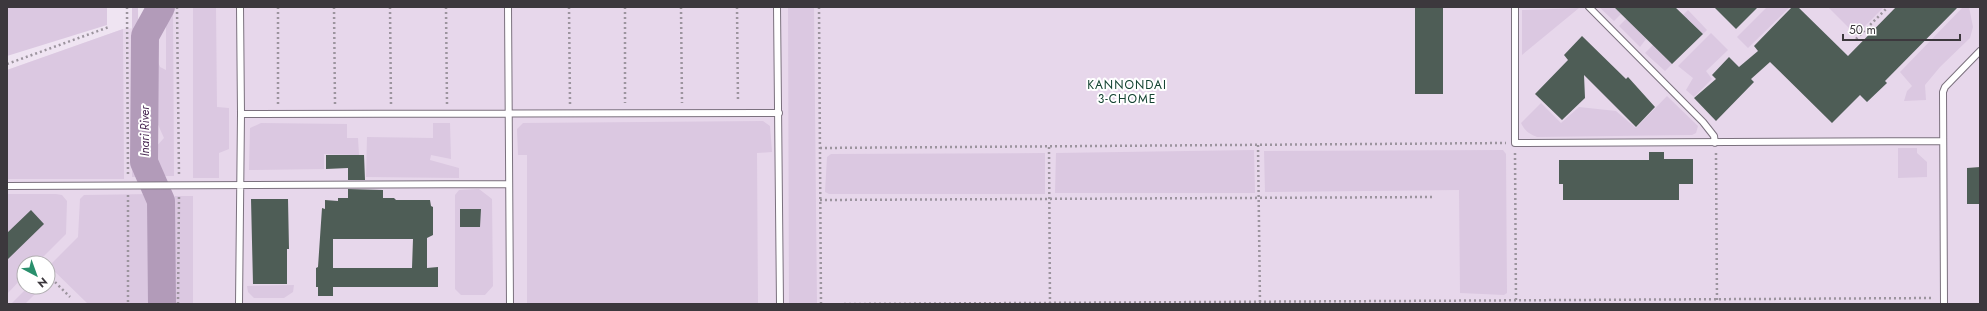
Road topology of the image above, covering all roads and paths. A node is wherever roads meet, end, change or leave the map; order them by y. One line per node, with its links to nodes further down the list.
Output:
1 (127, 7): 42 (path)
2 (177, 7): 43 (path)
3 (240, 7): 25 (lane)
4 (278, 7): 26 (path)
5 (334, 7): 29 (path)
6 (390, 7): 30 (path)
7 (446, 7): 31 (path)
8 (508, 7): 32 (lane)
9 (569, 7): 27 (path)
10 (625, 7): 28 (path)
11 (681, 7): 23 (path)
12 (737, 7): 24 (path)
13 (777, 7): 22 (lane)
14 (819, 7): 38 (path)
15 (1515, 7): 34 (lane)
16 (1589, 7): 35 (lane)
17 (1888, 7): 19 (path)
18 (108, 27): 21 (path)
19 (1856, 39)
20 (1980, 51): 33 (lane)
21 (7, 64)
22 (779, 112): 24 (lane); 59 (lane)
23 (682, 113): 24 (lane); 28 (lane)
24 (738, 113)
25 (241, 114): 26 (lane); 39 (lane)
26 (278, 114): 29 (lane)
27 (570, 114): 28 (lane); 32 (lane)
28 (625, 114)
29 (335, 115): 30 (lane)
30 (391, 115): 31 (lane)
31 (447, 115): 32 (lane)
32 (508, 115): 40 (lane)
33 (1943, 141): 35 (lane); 51 (lane)
34 (1515, 143): 35 (lane); 36 (path); 52 (path)
35 (1715, 143): 50 (path)
36 (1258, 145): 37 (path); 45 (path)
37 (1049, 146): 38 (path); 46 (path)
38 (820, 148): 47 (path)
39 (239, 184): 40 (lane); 43 (lane); 57 (lane)
40 (509, 184): 58 (lane)
41 (7, 186): 42 (lane)
42 (130, 186): 43 (lane); 55 (path)
43 (176, 186): 56 (path)
44 (1435, 197): 45 (path)
45 (1259, 198): 46 (path); 54 (path)
46 (1050, 199): 47 (path); 53 (path)
47 (820, 200): 60 (path)
48 (56, 283): 49 (path)
49 (70, 297)
50 (1717, 299): 51 (path); 52 (path); 62 (path)
51 (1944, 301)
52 (1516, 302): 54 (path)
53 (1050, 303): 54 (path); 61 (path)
54 (1260, 303)
55 (128, 304)
56 (178, 304)
57 (239, 304)
58 (510, 304)
59 (780, 304)
60 (821, 304)
61 (844, 304)
62 (1717, 304)

